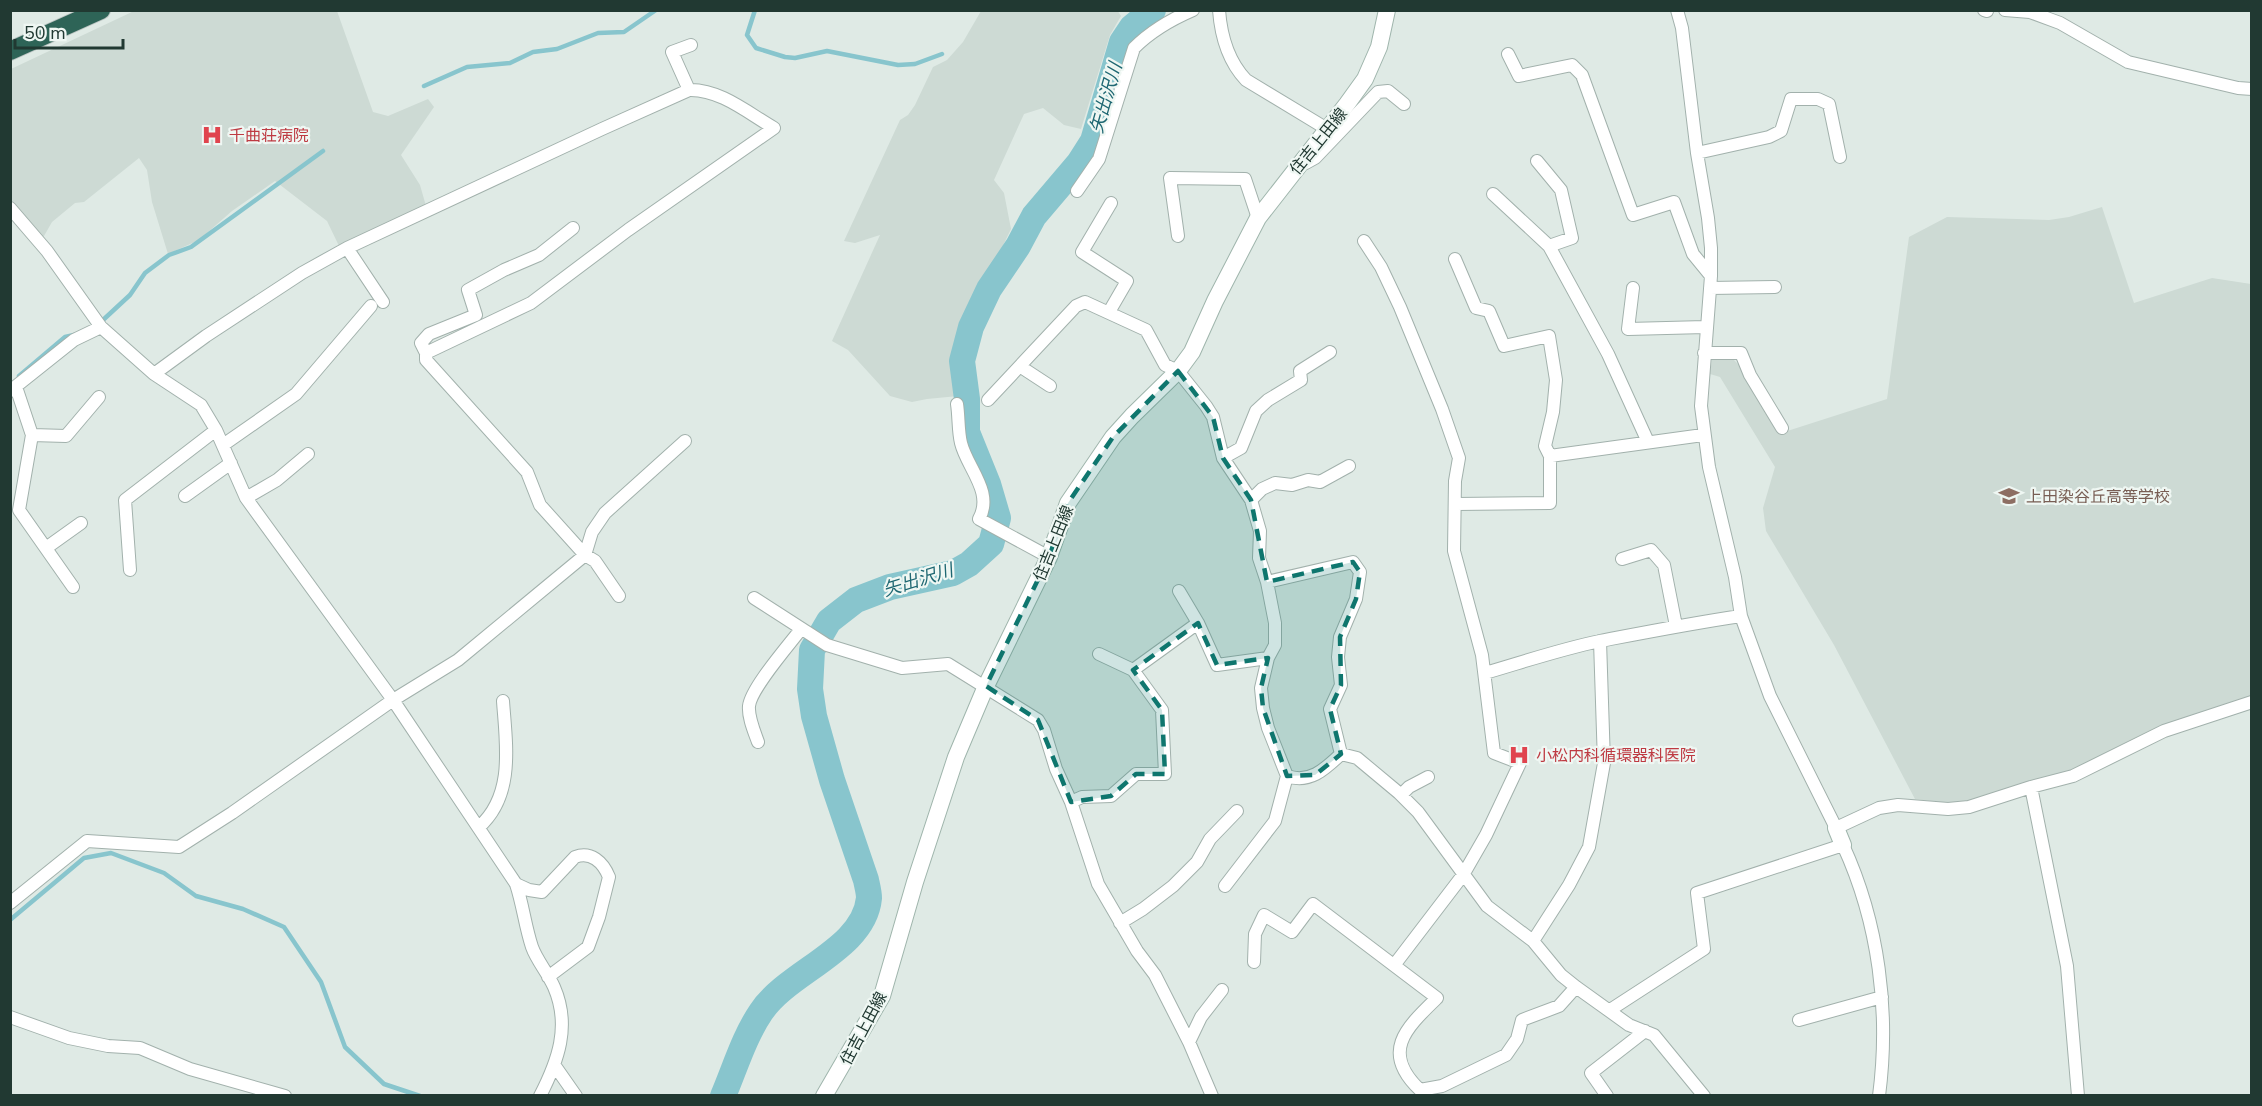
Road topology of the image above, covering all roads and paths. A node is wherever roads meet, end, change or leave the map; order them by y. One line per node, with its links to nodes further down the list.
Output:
1 (101, 10): 8 (highway)
2 (1193, 10): 19 (street)
3 (1219, 10): 14 (street)
4 (1387, 10): 14 (main road, 住吉上田線)
5 (1677, 10): 15 (street)
6 (2005, 10): 10 (street)
7 (691, 45): 11 (street)
8 (10, 51)
9 (1508, 54): 30 (street)
10 (2252, 89)
11 (689, 90): 28 (street); 39 (street)
12 (1366, 104): 13 (street); 14 (street); 17 (street)
13 (1404, 104)
14 (1332, 123): 17 (main road, 住吉上田線)
15 (1697, 153): 16 (street); 30 (street)
16 (1840, 157)
17 (1302, 161): 23 (main road, 住吉上田線)
18 (1537, 161): 27 (street)
19 (1077, 192)
20 (1493, 194): 27 (street)
21 (1111, 203): 35 (street)
22 (10, 208): 36 (street)
23 (1258, 218): 25 (street); 42 (main road, 住吉上田線)
24 (573, 228): 39 (street)
25 (1178, 236)
26 (1364, 241): 64 (street)
27 (1549, 246): 54 (street)
28 (347, 249): 33 (street); 43 (street)
29 (1455, 259): 57 (street)
30 (1710, 282): 31 (street); 37 (street)
31 (1775, 287)
32 (1633, 288): 37 (street)
33 (383, 302)
34 (371, 306): 55 (street)
35 (1109, 312): 41 (street); 42 (street)
36 (101, 327): 43 (street); 45 (street)
37 (1705, 327): 40 (street)
38 (1330, 352): 58 (street)
39 (426, 353): 67 (street)
40 (1704, 353): 49 (street); 52 (street)
41 (1020, 367): 44 (street); 47 (street)
42 (1178, 371): 58 (street); 68 (main road, 住吉上田線)
43 (154, 374): 50 (street)
44 (1050, 386)
45 (13, 389): 51 (street)
46 (99, 397): 51 (street)
47 (988, 400)
48 (957, 404): 68 (street)
49 (1782, 428)
50 (216, 430): 55 (street); 70 (street)
51 (32, 435): 66 (street)
52 (1704, 435): 54 (street); 76 (street)
53 (685, 441): 67 (street)
54 (1648, 442): 57 (street)
55 (223, 445): 59 (street)
56 (308, 454): 62 (street)
57 (1550, 456): 64 (street)
58 (1223, 458): 63 (street)
59 (231, 463): 61 (street); 62 (street)
60 (1349, 466): 63 (street)
61 (185, 496)
62 (246, 498): 86 (street)
63 (1251, 500): 71 (street)
64 (1456, 504): 84 (street)
65 (81, 524): 66 (street)
66 (46, 548): 72 (street)
67 (585, 555): 74 (street); 86 (street)
68 (1049, 557): 85 (main road, 住吉上田線)
69 (1622, 559): 78 (street)
70 (130, 570)
71 (1267, 582): 82 (street); 90 (street)
72 (73, 587)
73 (1179, 591): 77 (street)
74 (619, 596)
75 (754, 598): 79 (street)
76 (1741, 616): 78 (street); 98 (street)
77 (1198, 622): 82 (street); 83 (street)
78 (1676, 626): 80 (street)
79 (803, 630): 85 (street); 89 (street)
80 (1600, 642): 84 (street); 105 (street)
81 (1100, 654): 83 (street)
82 (1268, 658): 91 (street)
83 (1133, 670): 95 (street)
84 (1485, 673): 100 (street)
85 (986, 686): 95 (street); 121 (main road, 住吉上田線)
86 (393, 700): 97 (street); 103 (street)
87 (503, 701): 97 (street)
88 (2252, 702): 93 (street)
89 (758, 742)
90 (1341, 754): 91 (street); 94 (street)
91 (1287, 776): 102 (street)
92 (1428, 777): 94 (street)
93 (2031, 787): 98 (street); 126 (street)
94 (1401, 795): 100 (street)
95 (1071, 802): 104 (street)
96 (1237, 811): 104 (street)
97 (479, 827): 101 (street)
98 (1836, 828): 99 (main road)
99 (1844, 845): 111 (street); 112 (street)
100 (1463, 875): 105 (street); 107 (street)
101 (516, 884): 108 (street); 108 (street)
102 (1225, 886)
103 (10, 903)
104 (1120, 923): 116 (street)
105 (1533, 941): 109 (street)
106 (1254, 962): 107 (street)
107 (1395, 964): 109 (street)
108 (548, 977): 117 (street)
109 (1576, 987): 112 (street)
110 (1222, 990): 116 (street)
111 (1882, 997): 114 (street); 125 (street)
112 (1610, 1010): 115 (street)
113 (10, 1017): 118 (street)
114 (1799, 1020)
115 (1645, 1031): 123 (street); 124 (street)
116 (1189, 1042): 122 (street)
117 (555, 1066): 119 (street); 120 (street)
118 (285, 1095)
119 (540, 1095)
120 (576, 1095)
121 (824, 1095)
122 (1212, 1095)
123 (1607, 1095)
124 (1704, 1095)
125 (1879, 1095)
126 (2078, 1095)

